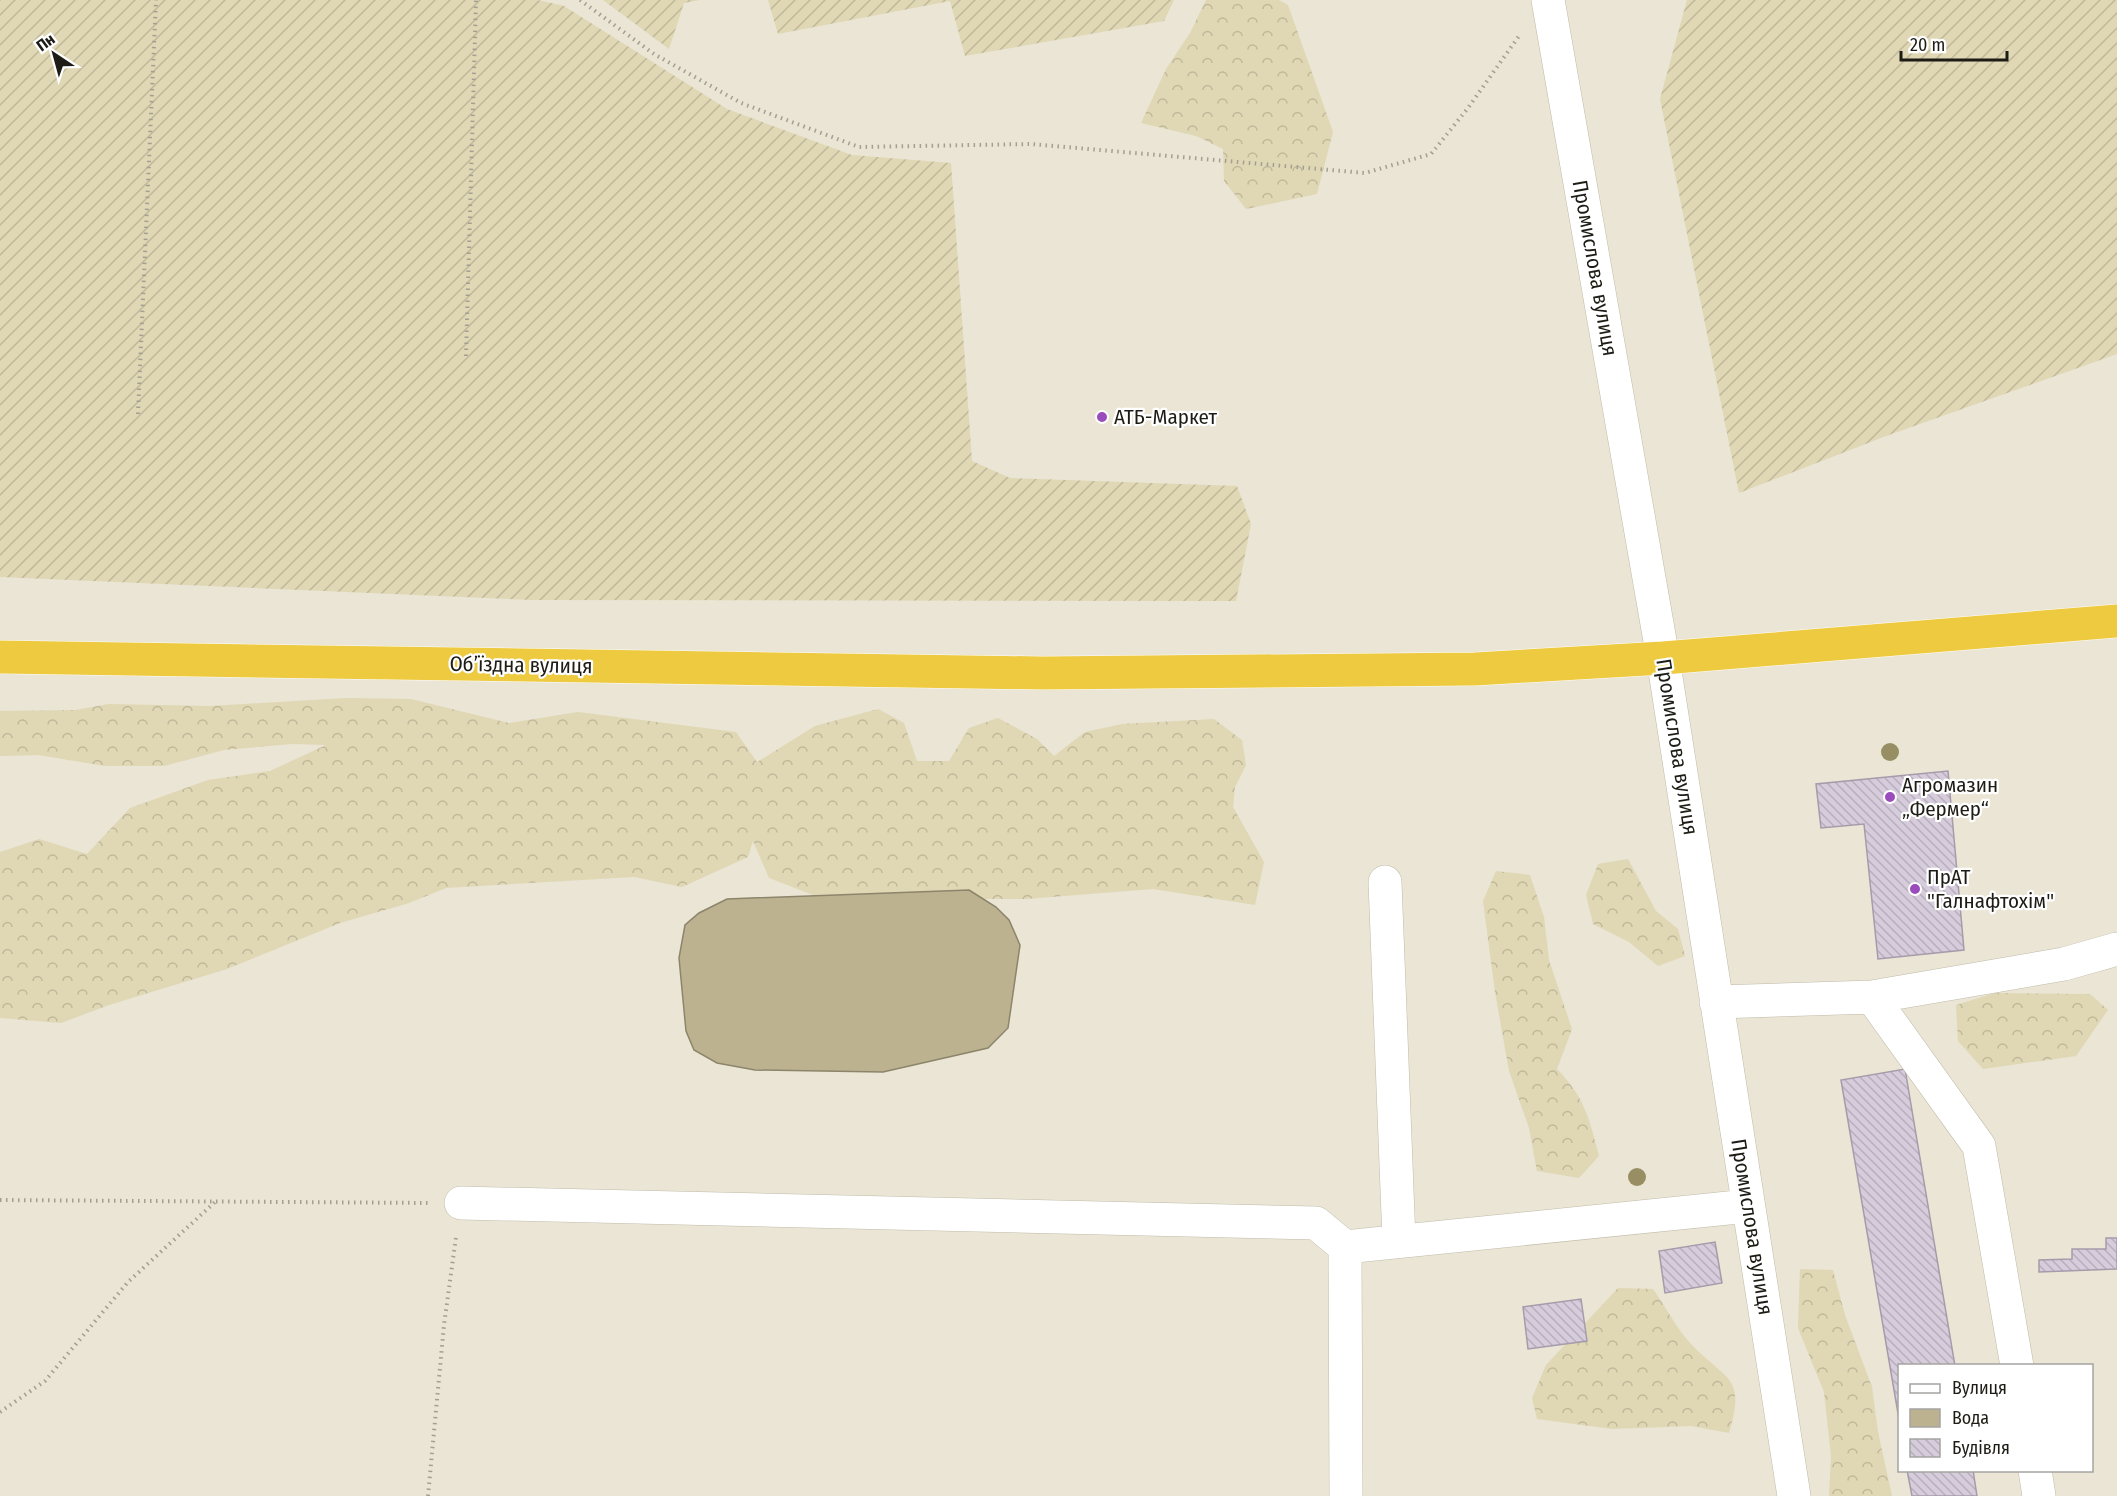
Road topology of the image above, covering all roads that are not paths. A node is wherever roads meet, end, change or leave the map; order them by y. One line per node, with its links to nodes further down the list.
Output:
1 (1548, 0): 4 (street, Промислова вулиця)
2 (2117, 621): 4 (highway, Обʼїздна вулиця)
3 (0, 657): 4 (highway, Обʼїздна вулиця)
4 (1663, 658): 8 (street, Промислова вулиця)
5 (1385, 882): 11 (street)
6 (2117, 949): 7 (street)
7 (1872, 997): 8 (street); 13 (street)
8 (1716, 1002): 10 (street, Промислова вулиця)
9 (461, 1203): 12 (street)
10 (1748, 1206): 11 (street); 16 (street, Промислова вулиця)
11 (1399, 1241): 12 (street)
12 (1345, 1247): 15 (street)
13 (2017, 1364)
14 (2035, 1472): 17 (street)
15 (1346, 1496)
16 (1794, 1496)
17 (2039, 1496)

